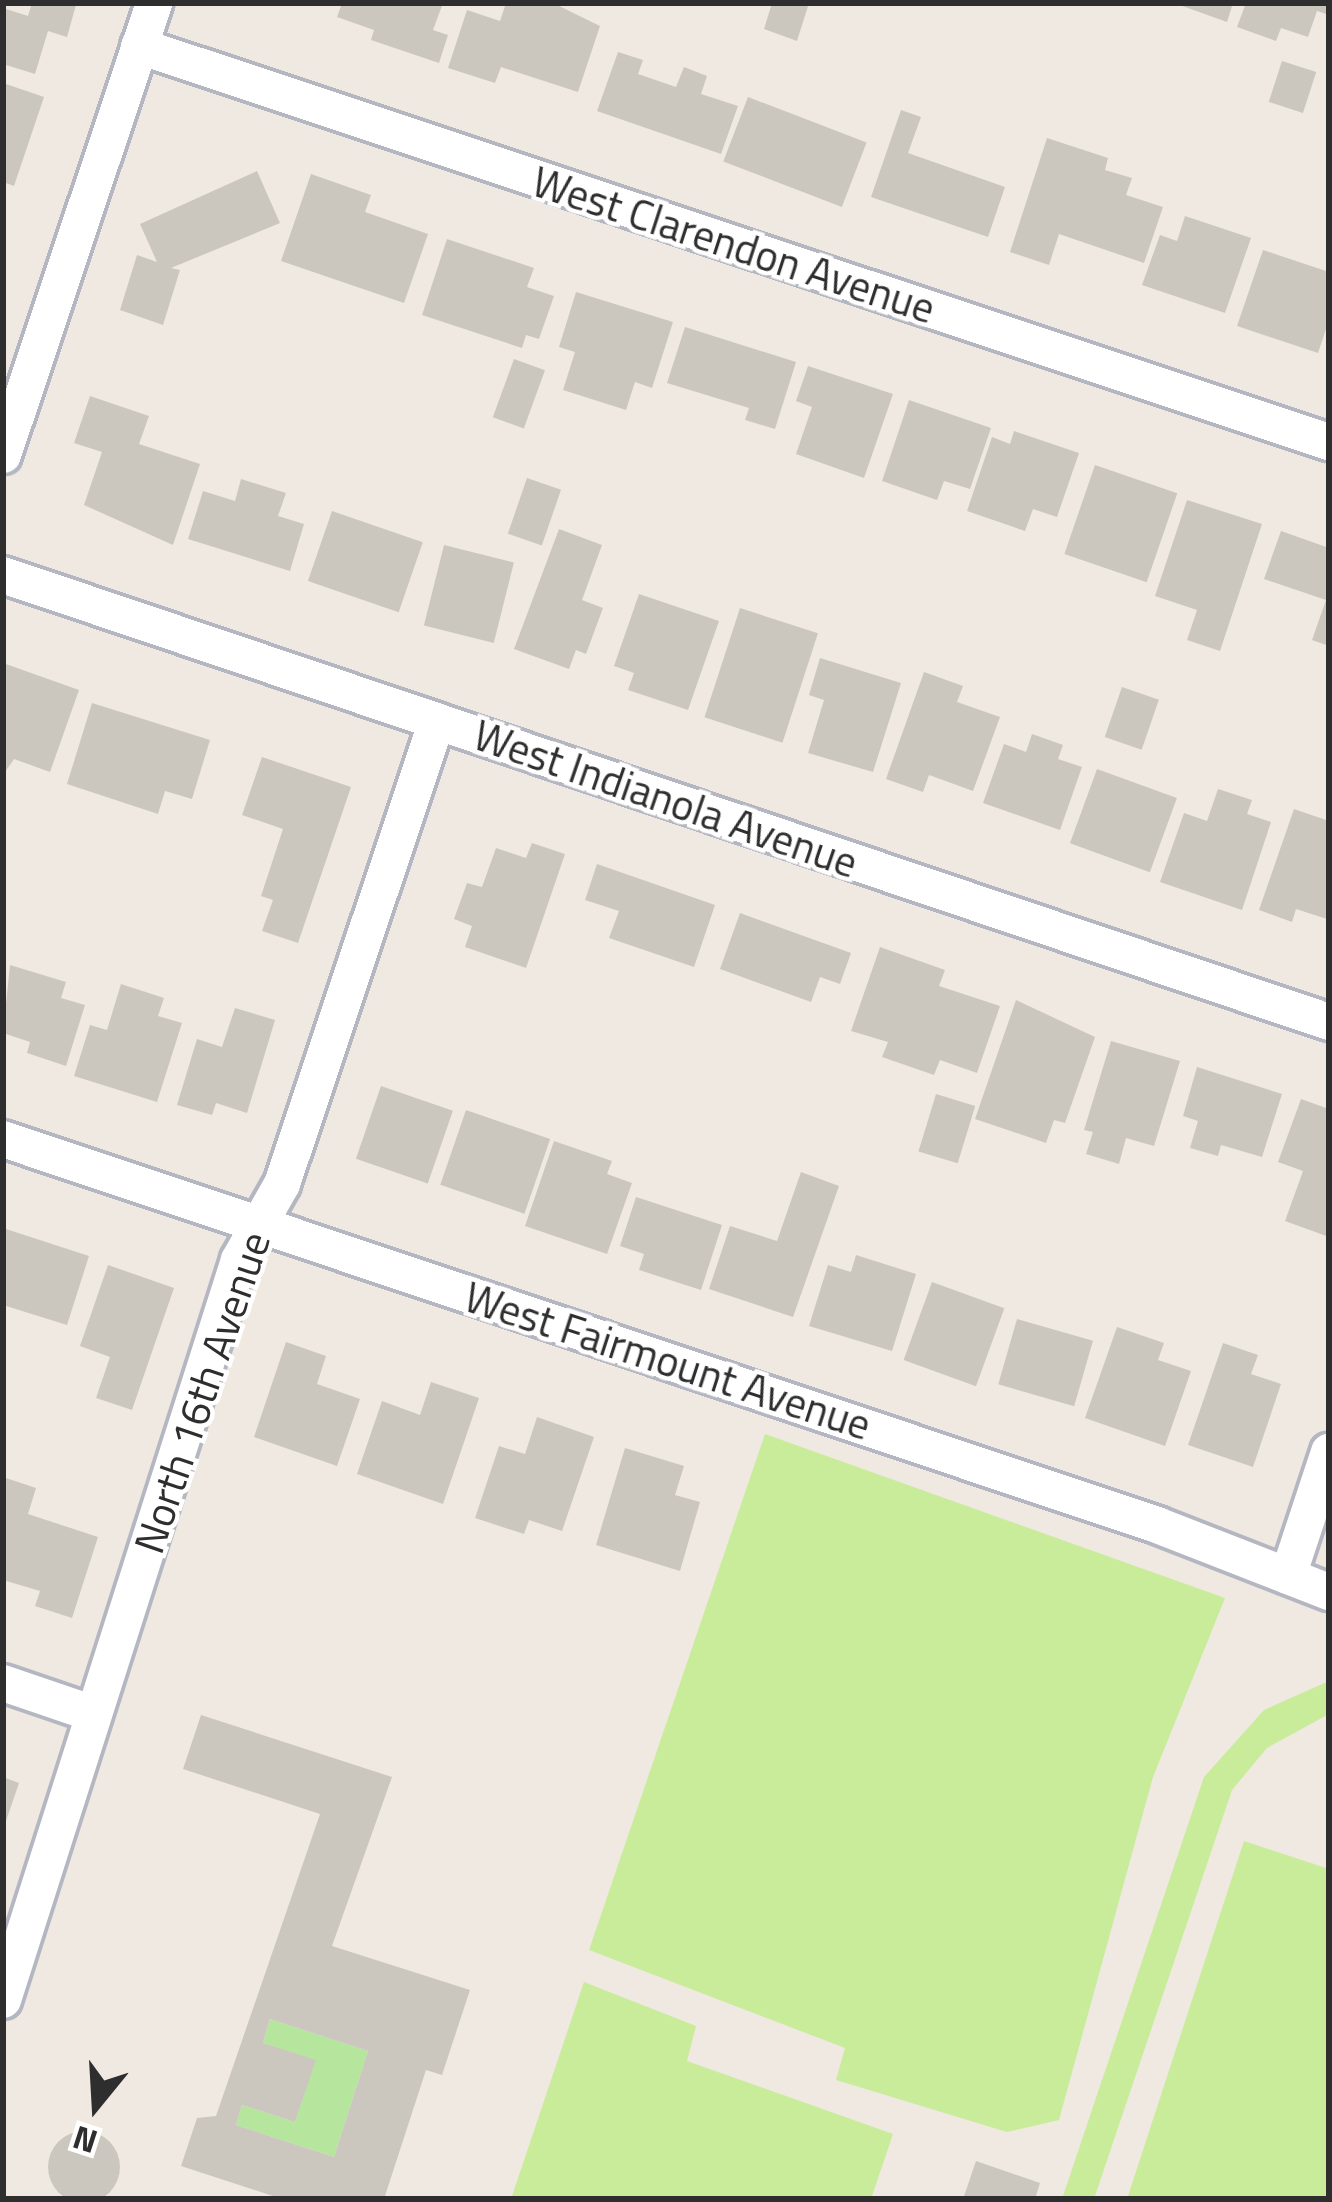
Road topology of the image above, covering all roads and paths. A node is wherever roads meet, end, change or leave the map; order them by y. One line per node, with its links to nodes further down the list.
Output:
1 (154, 3): 2 (street)
2 (139, 46): 3 (street, West Clarendon Avenue); 4 (street)
3 (1329, 442)
4 (3, 455)
5 (3, 575): 6 (street, West Indianola Avenue)
6 (437, 721): 7 (street, West Indianola Avenue); 9 (street, North 16th Avenue)
7 (1329, 1022)
8 (3, 1139): 9 (street, West Fairmount Avenue)
9 (257, 1223): 11 (street, West Fairmount Avenue); 14 (street, North 16th Avenue)
10 (1329, 1452): 11 (street)
11 (1288, 1576): 12 (street, West Fairmount Avenue)
12 (1329, 1592)
13 (3, 1683): 14 (street)
14 (94, 1714): 15 (street, North 16th Avenue)
15 (3, 2000)

